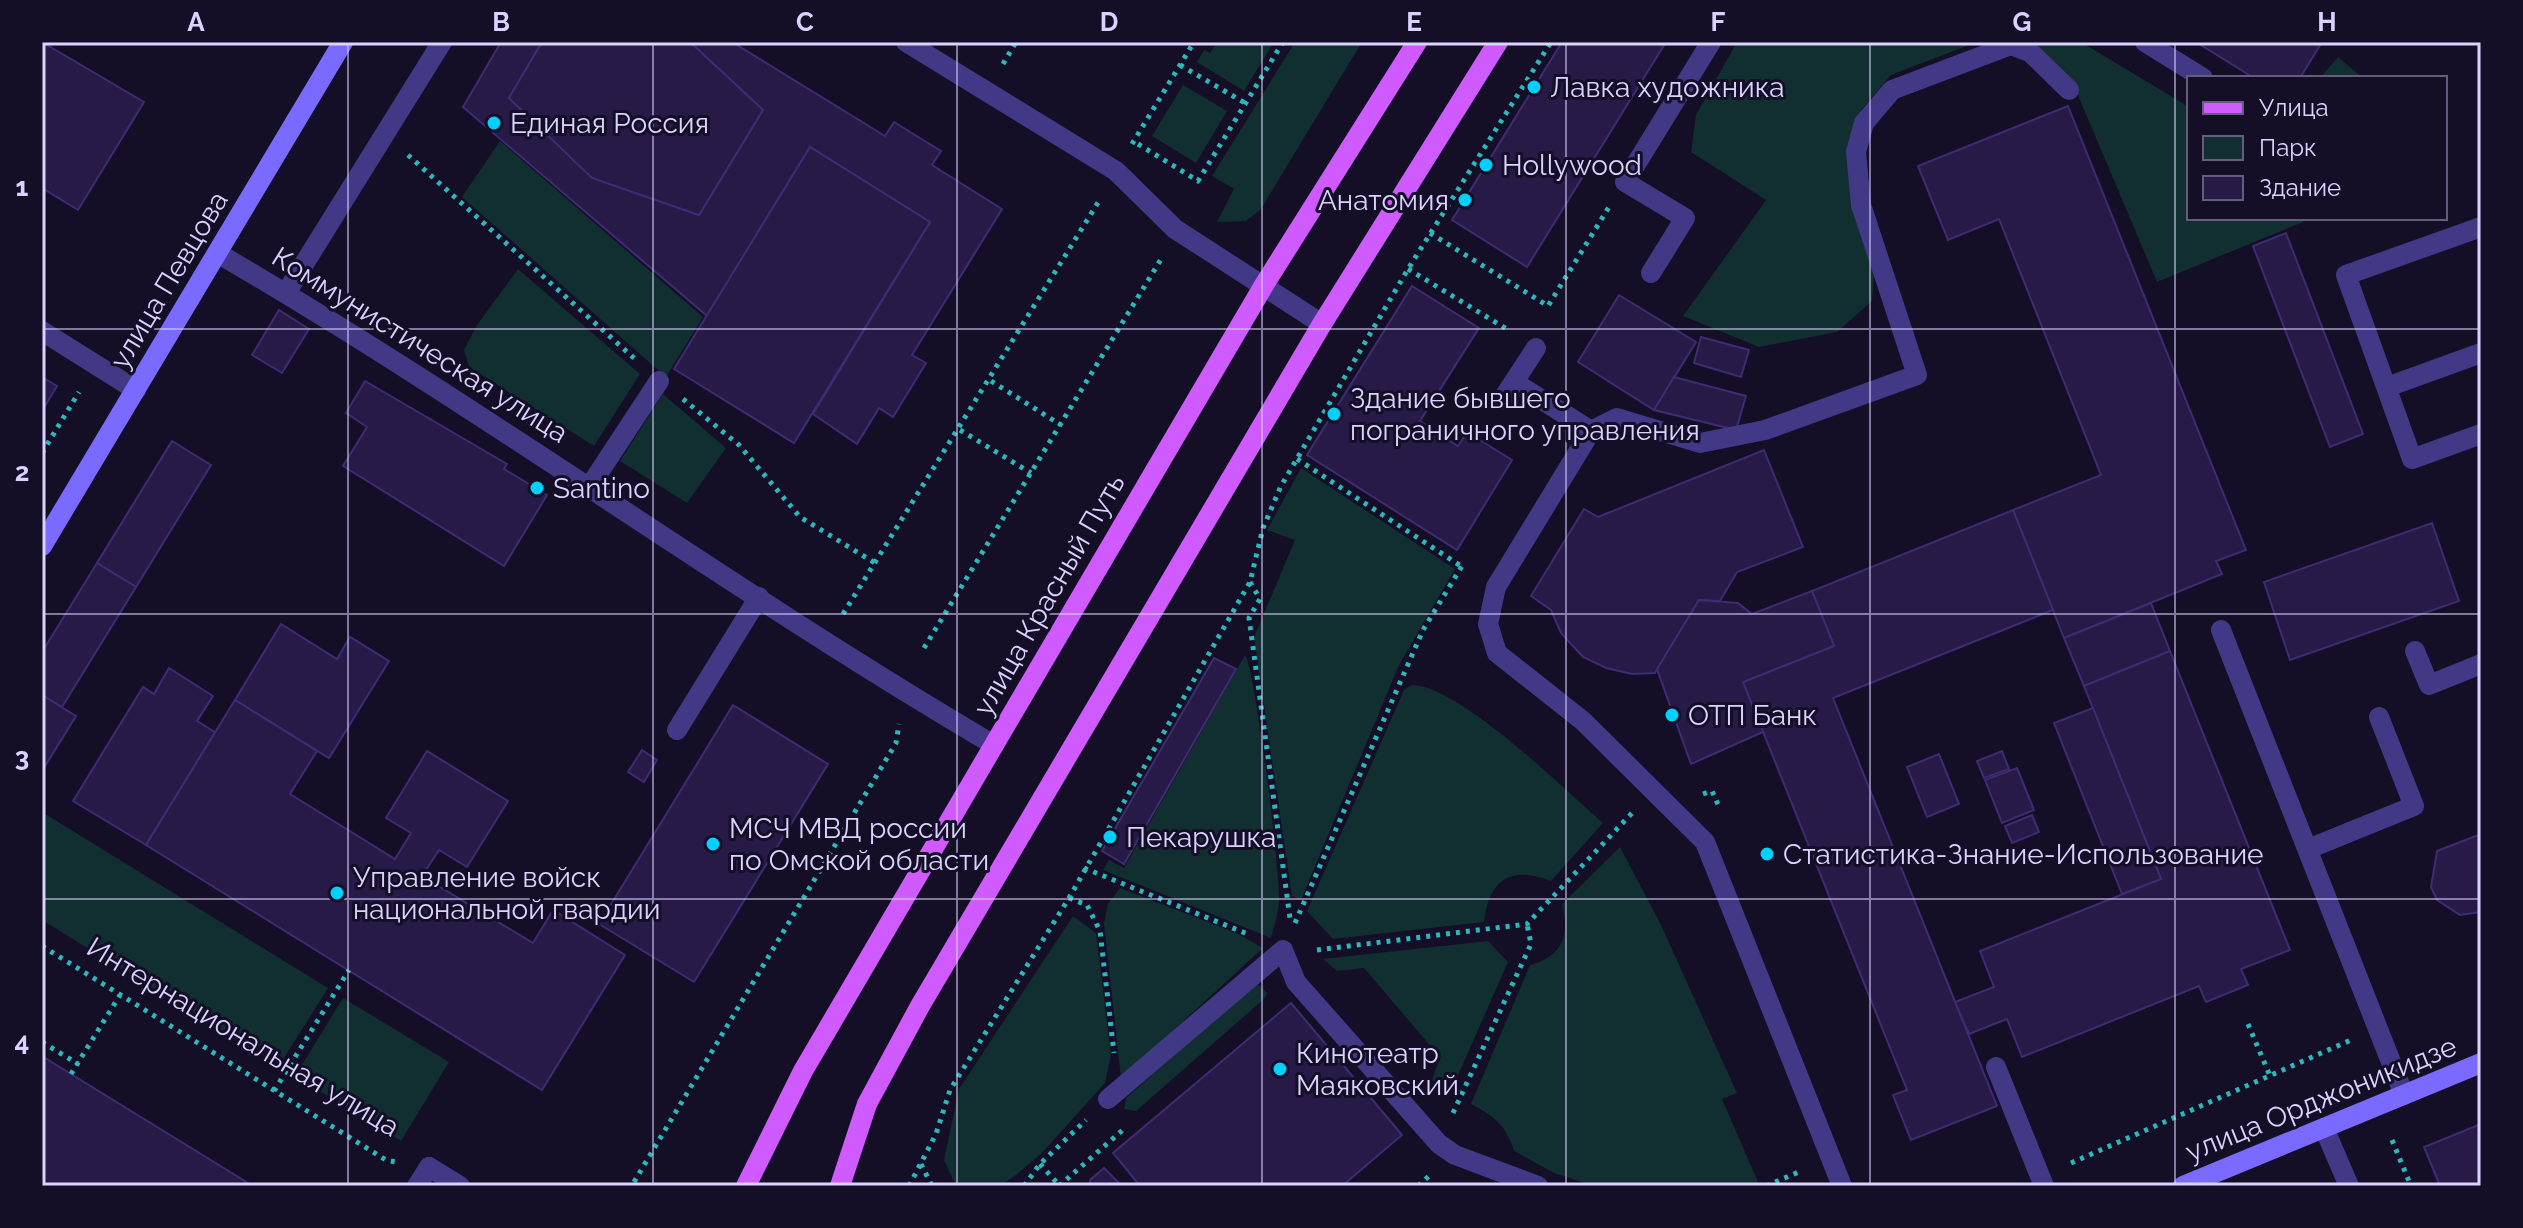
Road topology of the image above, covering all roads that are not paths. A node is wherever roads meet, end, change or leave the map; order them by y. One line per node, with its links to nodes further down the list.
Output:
1 (343, 42): 11 (street, улица Певцова)
2 (442, 42): 14 (street)
3 (906, 42): 13 (street)
4 (1417, 42): 13 (main road, улица Красный Путь)
5 (1498, 42): 15 (main road)
6 (1711, 42): 12 (street)
7 (2145, 42): 8 (street)
8 (2200, 76)
9 (2069, 90): 24 (street)
10 (2481, 227): 21 (street)
11 (219, 254): 14 (street, Коммунистическая улица); 22 (street, улица Певцова)
12 (1651, 273)
13 (1264, 285): 15 (street); 34 (main road, улица Красный Путь)
14 (286, 293): 26 (street, Коммунистическая улица)
15 (1322, 324): 45 (main road)
16 (42, 331): 22 (street)
17 (1536, 348): 20 (street)
18 (2481, 353): 21 (street)
19 (659, 381): 26 (street)
20 (1514, 382): 23 (street); 24 (street)
21 (2387, 387): 25 (street)
22 (136, 390): 27 (street, улица Певцова)
23 (1502, 400)
24 (1591, 431): 47 (street)
25 (2481, 434)
26 (590, 486): 28 (street, Коммунистическая улица)
27 (42, 546)
28 (759, 597): 33 (street); 34 (street, Коммунистическая улица)
29 (2221, 630): 35 (street)
30 (2415, 651): 31 (street)
31 (2481, 664)
32 (2379, 717): 35 (street)
33 (677, 730)
34 (994, 745): 44 (main road, улица Красный Путь)
35 (2308, 849): 38 (street)
36 (2481, 1063): 38 (street, улица Орджоникидзе)
37 (1996, 1067): 41 (street)
38 (2404, 1095): 40 (street, улица Орджоникидзе)
39 (1108, 1099): 46 (street)
40 (2324, 1128): 48 (street, улица Орджоникидзе); 49 (street)
41 (2042, 1181)
42 (417, 1186): 43 (street)
43 (460, 1186)
44 (746, 1186)
45 (840, 1186)
46 (1538, 1186)
47 (1842, 1186)
48 (2183, 1186)
49 (2349, 1186)

